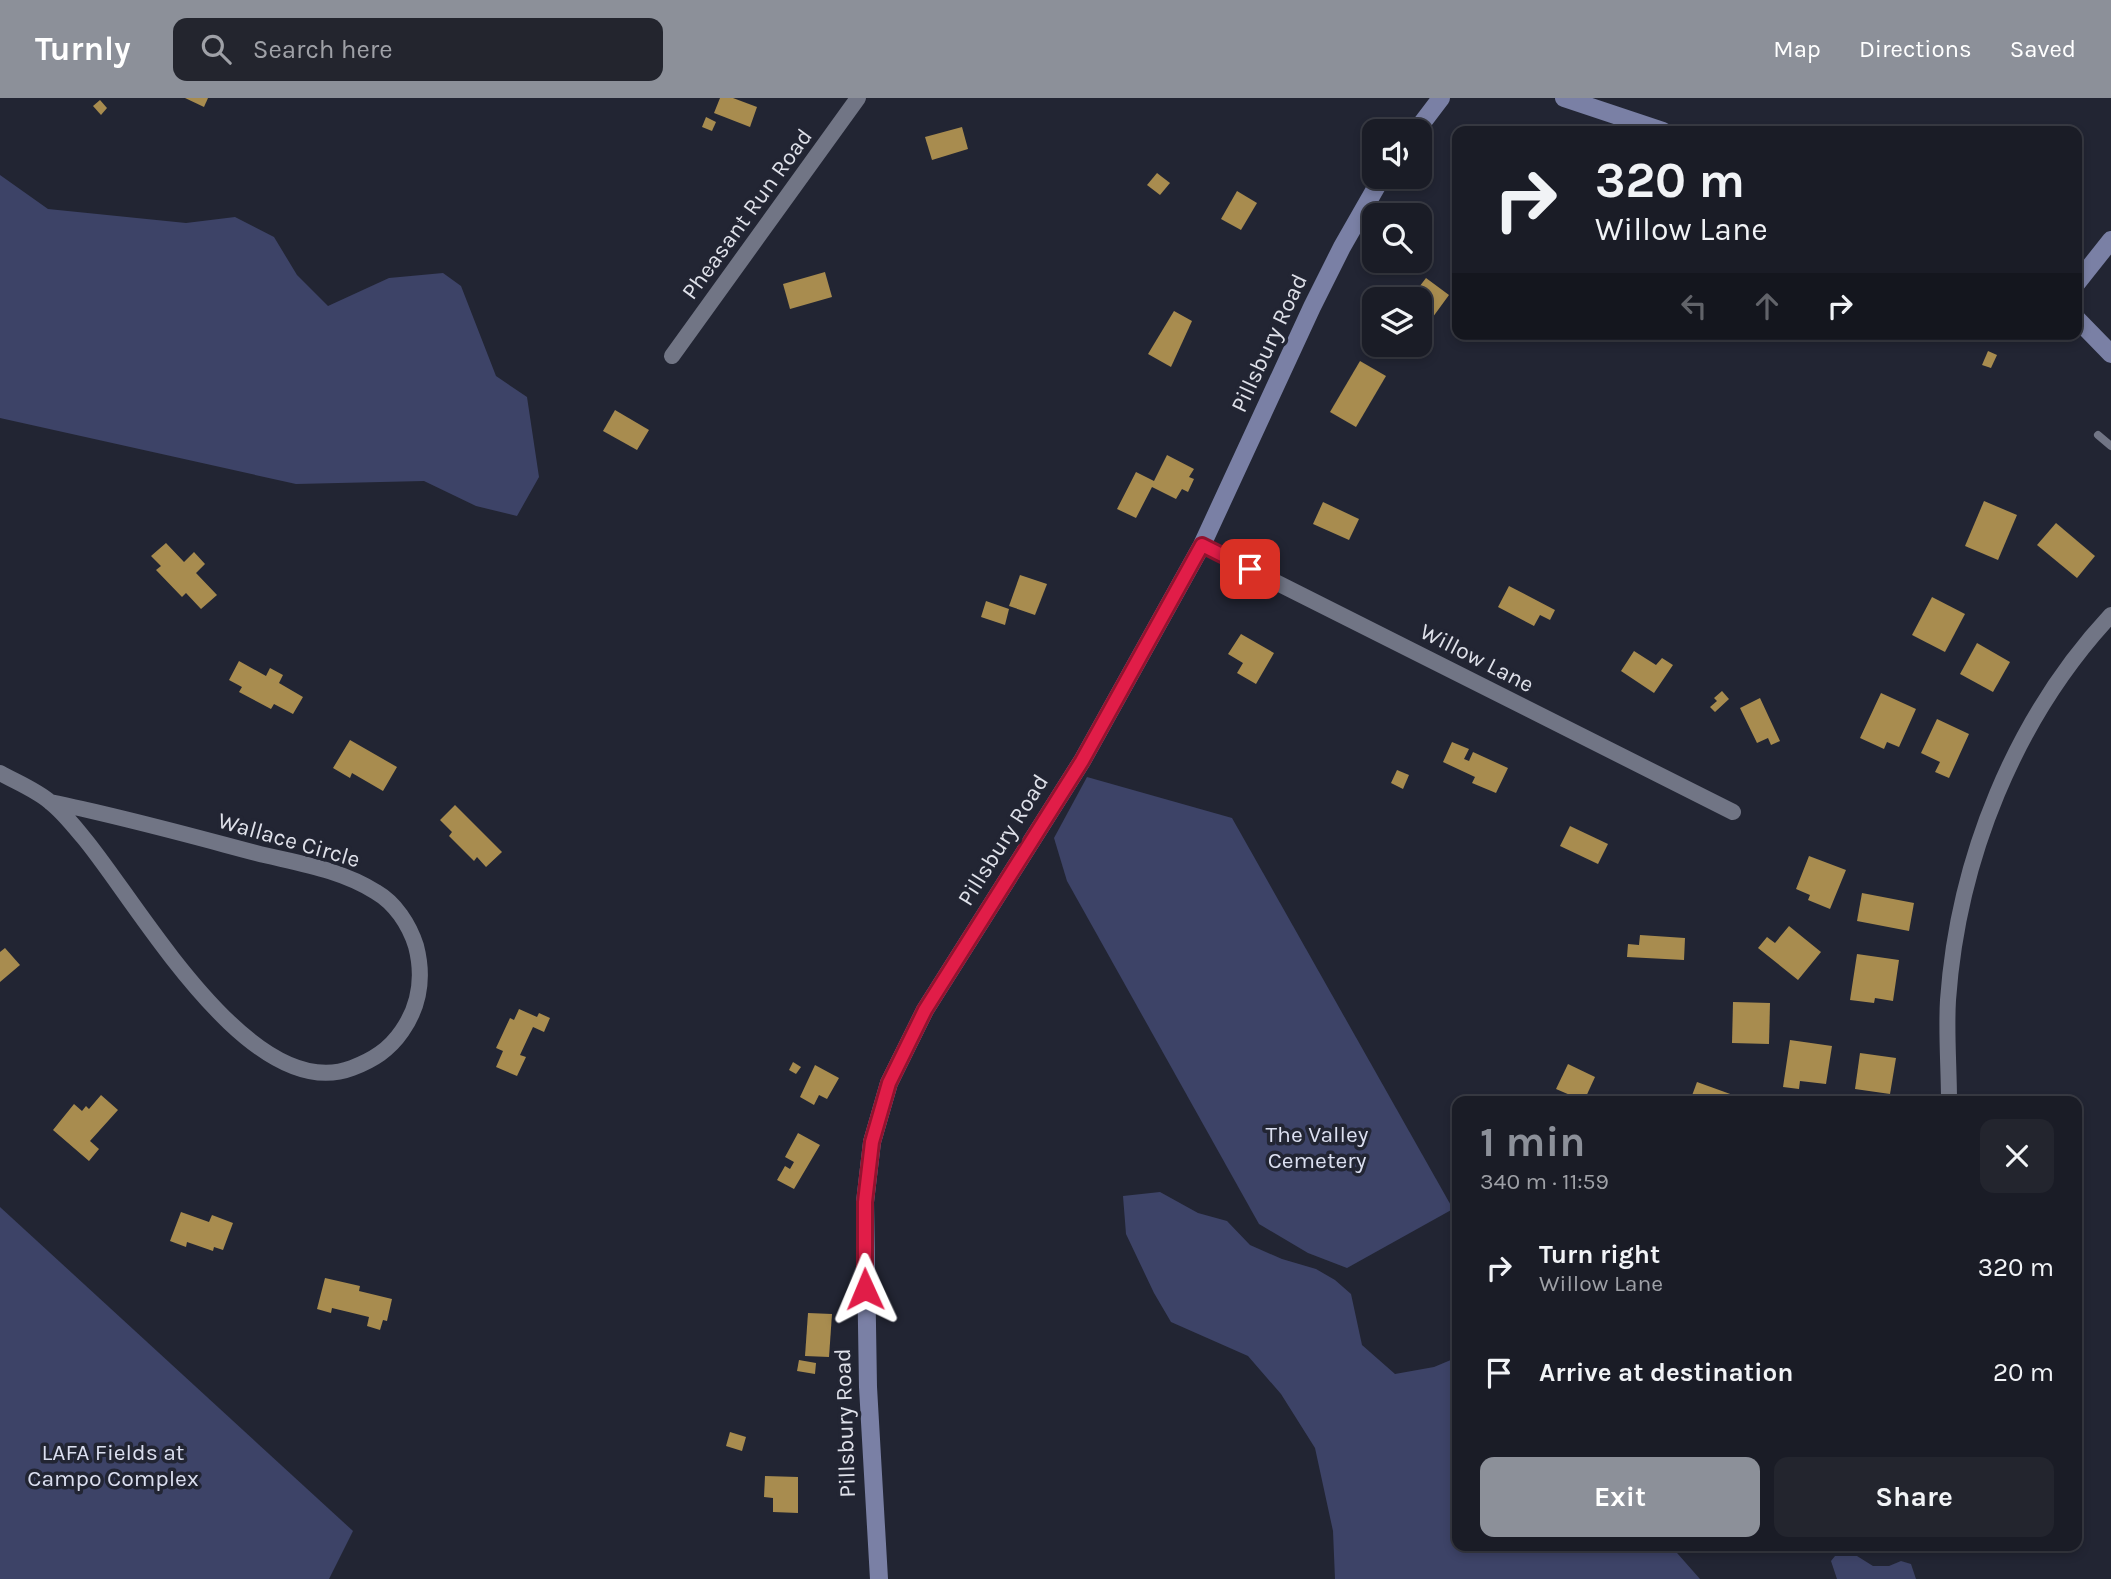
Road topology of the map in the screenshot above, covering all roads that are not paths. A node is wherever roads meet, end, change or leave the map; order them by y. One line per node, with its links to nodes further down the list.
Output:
1 (1441, 98): 4 (street)
2 (1564, 98): 5 (street)
3 (856, 99): 11 (street, Pheasant Run Road)
4 (1425, 119)
5 (1648, 126)
6 (1375, 189): 14 (street, Pillsbury Road)
7 (2111, 240): 8 (street)
8 (2082, 277)
9 (2082, 324): 10 (street)
10 (2111, 354)
11 (672, 356)
12 (2098, 435): 13 (lane)
13 (2111, 446)
14 (1202, 545): 18 (street, Willow Lane); 20 (street, Pillsbury Road)
15 (2111, 615): 19 (street)
16 (0, 772): 17 (street, Wallace Circle)
17 (50, 802): 17 (street, Wallace Circle)
18 (1733, 812)
19 (1949, 1096)
20 (879, 1579)

